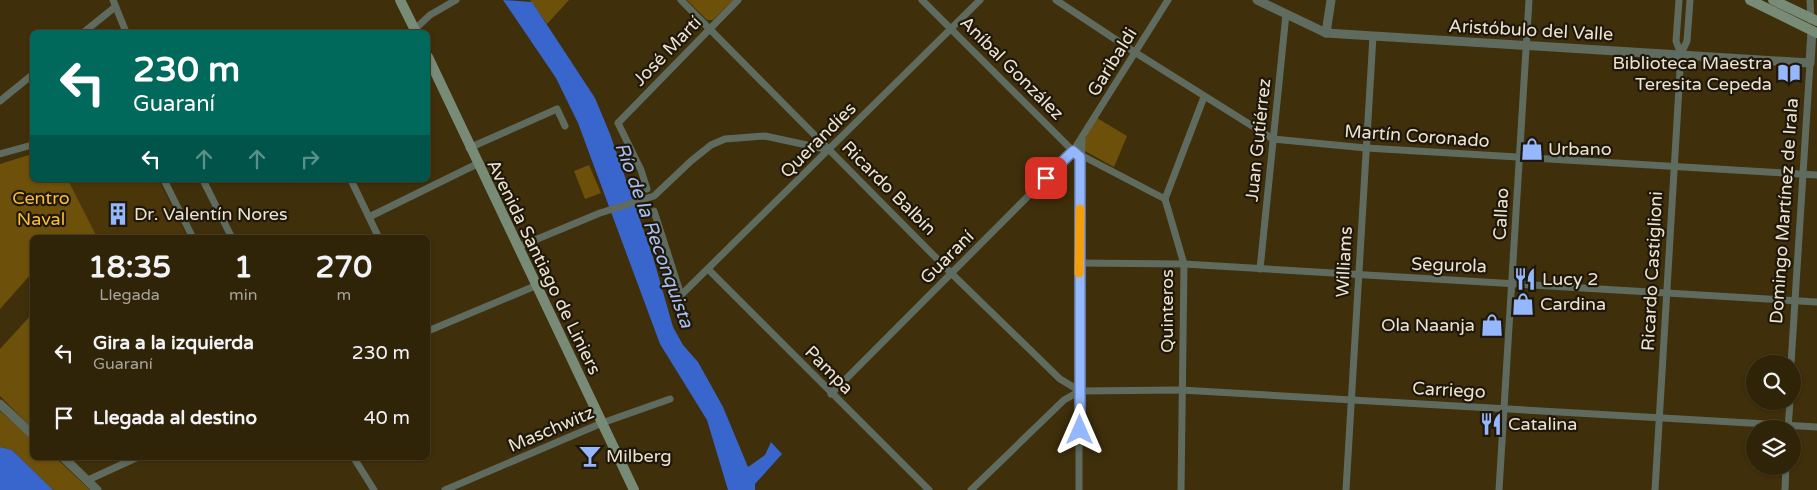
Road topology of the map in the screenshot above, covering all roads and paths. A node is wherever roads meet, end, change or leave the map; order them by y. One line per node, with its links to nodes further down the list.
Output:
1 (400, 0): 24 (main road)
2 (456, 0): 25 (street)
3 (681, 0): 21 (street, Ricardo Balbín)
4 (738, 0): 21 (street, José Martí)
5 (922, 0): 20 (street, Aníbal González)
6 (980, 0): 20 (street, Querandíes)
7 (1056, 0): 30 (street, Martín Coronado)
8 (1168, 0): 30 (street, Garibaldi)
9 (1257, 0): 18 (street, Aristóbulo del Valle)
10 (1331, 0): 27 (street)
11 (1529, 0): 29 (street, Callao)
12 (1679, 0): 31 (street, Ricardo Castiglioni)
13 (1690, 0): 31 (street, Ricardo Castiglioni)
14 (1750, 0): 26 (main road)
15 (1773, 0): 19 (main road)
16 (1810, 0): 19 (street, Domingo Martínez de Irala)
17 (114, 4): 22 (street); 23 (street)
18 (1286, 14): 27 (street, Aristóbulo del Valle); 38 (street, Juan Gutiérrez)
19 (1814, 19): 26 (street, Domingo Martínez de Irala)
20 (951, 28): 43 (street, Querandíes); 44 (street, Aníbal González)
21 (710, 29): 43 (street, Ricardo Balbín); 55 (street, José Martí)
22 (86, 30)
23 (125, 30)
24 (414, 30)
25 (415, 30)
26 (1814, 32): 33 (street, Domingo Martínez de Irala)
27 (1326, 33): 28 (street, Aristóbulo del Valle)
28 (1373, 36): 29 (street, Aristóbulo del Valle); 42 (street, Williams)
29 (1526, 46): 31 (street, Aristóbulo del Valle); 47 (street, Callao)
30 (1136, 54): 35 (street, Martín Coronado); 39 (street, Garibaldi)
31 (1681, 54): 33 (street, Aristóbulo del Valle); 49 (street, Ricardo Castiglioni)
32 (430, 61): 41 (main road, Avenida Santiago de Liniers)
33 (1810, 63): 50 (street, Domingo Martínez de Irala)
34 (30, 77): 36 (street)
35 (1204, 97): 38 (street, Martín Coronado); 56 (street)
36 (0, 101)
37 (565, 126): 41 (street)
38 (1273, 139): 42 (street, Martín Coronado); 65 (street, Juan Gutiérrez)
39 (1082, 140): 44 (street, Guaraní); 46 (street)
40 (30, 146): 45 (street)
41 (469, 148): 48 (main road, Avenida Santiago de Liniers)
42 (1366, 148): 47 (street, Martín Coronado); 68 (street, Williams)
43 (830, 150): 62 (street); 66 (street, Querandíes); 67 (street, Ricardo Balbín)
44 (1073, 151): 46 (street, Aníbal González); 67 (street, Guaraní)
45 (0, 154)
46 (1080, 157): 56 (street); 63 (street)
47 (1519, 158): 49 (street, Martín Coronado); 69 (street, Callao)
48 (477, 164): 58 (street); 62 (main road, Avenida Santiago de Liniers)
49 (1673, 167): 50 (street, Martín Coronado); 71 (street, Ricardo Castiglioni)
50 (1802, 174): 51 (street, Martín Coronado); 72 (street, Domingo Martínez de Irala)
51 (1817, 176)
52 (165, 182): 59 (street)
53 (204, 182): 60 (street)
54 (352, 182): 58 (street)
55 (647, 189)
56 (1165, 199): 64 (street, Quinteros)
57 (654, 211): 66 (street, Querandíes)
58 (369, 217): 61 (street)
59 (192, 235)
60 (230, 235)
61 (378, 235)
62 (518, 247): 70 (main road, Avenida Santiago de Liniers)
63 (1079, 263): 64 (street, Segurola); 77 (street)
64 (1184, 264): 65 (street, Segurola); 76 (street, Quinteros)
65 (1260, 269): 68 (street, Segurola)
66 (709, 270): 78 (street, Pampa)
67 (952, 274): 77 (street, Ricardo Balbín); 78 (street, Guaraní)
68 (1359, 276): 69 (street, Segurola); 80 (street, Williams)
69 (1512, 282): 71 (street, Segurola); 82 (street, Callao)
70 (535, 286): 74 (street); 84 (main road, Avenida Santiago de Liniers)
71 (1666, 293): 72 (street, Segurola); 83 (street, Ricardo Castiglioni)
72 (1795, 301): 73 (street, Segurola); 75 (street, Domingo Martínez de Irala)
73 (1817, 302)
74 (430, 330)
75 (1792, 355)
76 (1181, 390): 77 (street, Carriego); 80 (street, Carriego); 101 (street, Quinteros)
77 (1080, 391): 99 (street); 100 (street)
78 (830, 394): 98 (street, Pampa)
79 (670, 398): 84 (street, Maschwitz)
80 (1352, 400): 82 (street, Carriego); 102 (street, Williams)
81 (0, 404): 88 (street)
82 (1504, 408): 83 (street, Carriego); 103 (street, Callao)
83 (1659, 416): 85 (street, Carriego); 104 (street, Ricardo Castiglioni)
84 (602, 423): 96 (street, Maschwitz); 97 (main road, Avenida Santiago de Liniers)
85 (1746, 423)
86 (1801, 427): 87 (street, Carriego)
87 (1817, 427)
88 (30, 432)
89 (66, 460): 93 (street)
90 (132, 460): 93 (street)
91 (355, 460): 95 (street)
92 (1786, 475): 105 (street)
93 (88, 480): 94 (street)
94 (97, 490)
95 (374, 490)
96 (445, 490)
97 (634, 490)
98 (929, 490)
99 (971, 490)
100 (1079, 490)
101 (1181, 490)
102 (1346, 490)
103 (1499, 490)
104 (1655, 490)
105 (1785, 490)

